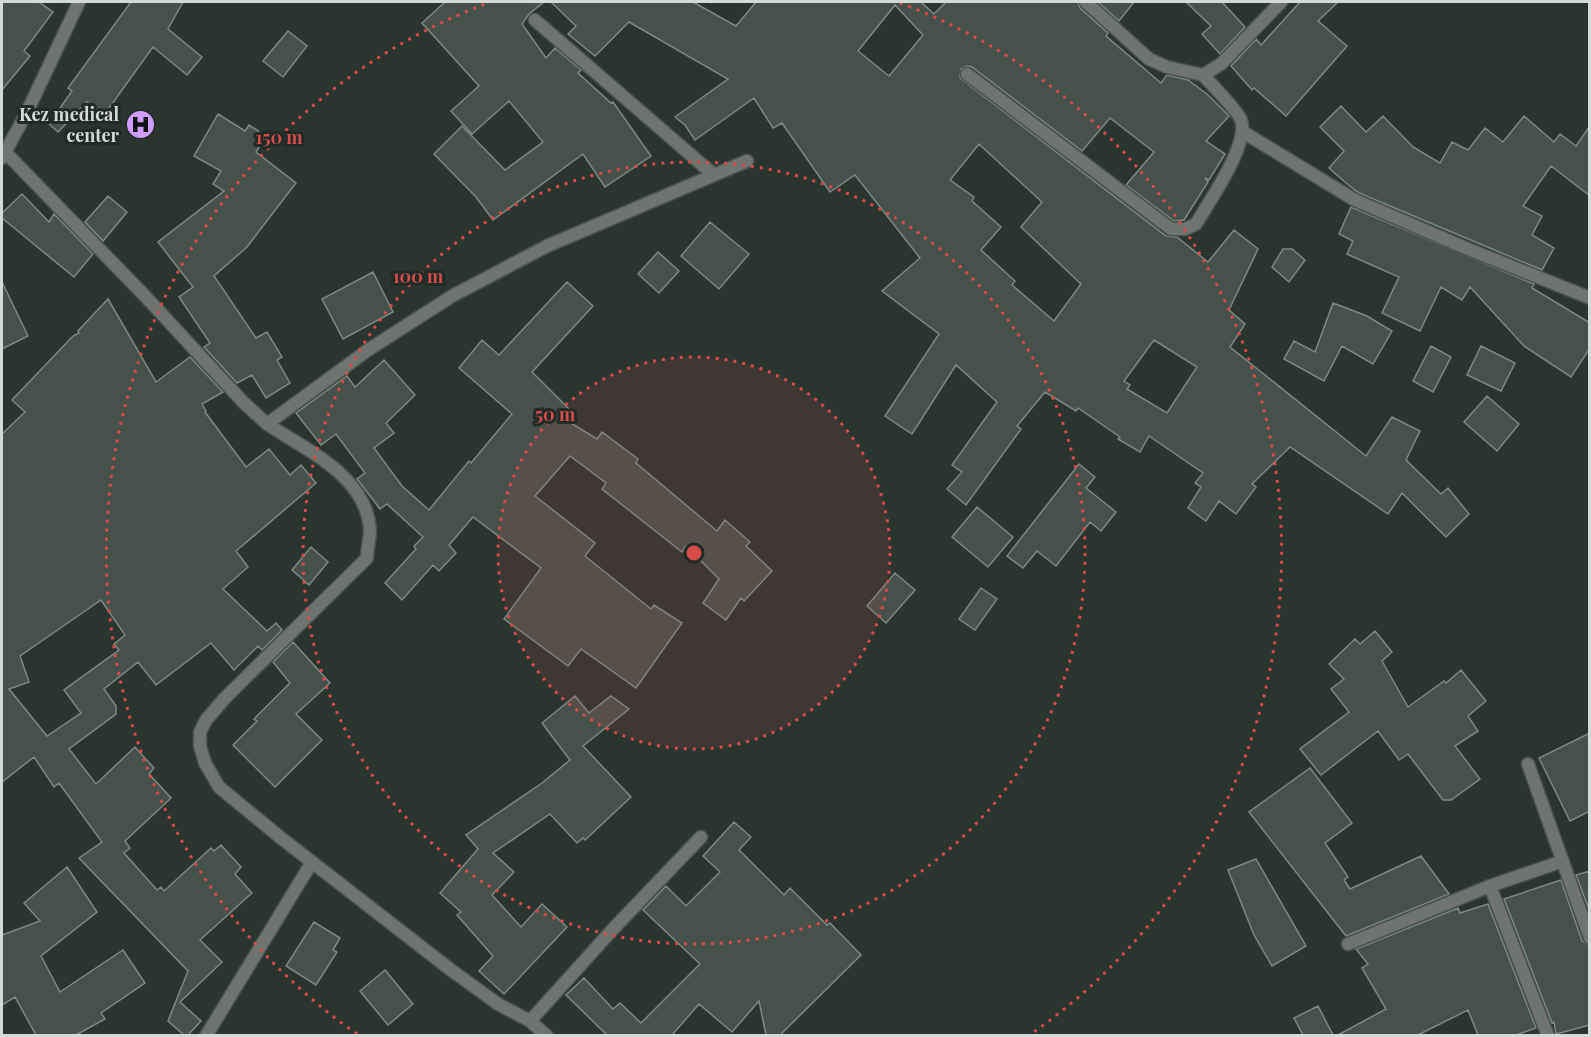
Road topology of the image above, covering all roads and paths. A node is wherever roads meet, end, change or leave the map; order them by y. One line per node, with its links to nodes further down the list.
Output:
1 (79, 2): 8 (street)
2 (1086, 2): 6 (street)
3 (1281, 2): 6 (street)
4 (535, 20): 10 (street)
5 (967, 74): 7 (street)
6 (1203, 75): 7 (street)
7 (1243, 132): 11 (street)
8 (4, 156): 12 (street)
9 (747, 161): 10 (street)
10 (714, 175): 12 (street)
11 (1590, 298)
12 (267, 424): 16 (street)
13 (1528, 764): 15 (street)
14 (701, 837): 20 (street)
15 (1563, 861): 17 (street); 18 (street)
16 (312, 862): 20 (street); 21 (street)
17 (1490, 886): 19 (street); 23 (street)
18 (1590, 938)
19 (1348, 944)
20 (530, 1021): 22 (street)
21 (206, 1035)
22 (547, 1035)
23 (1548, 1035)

